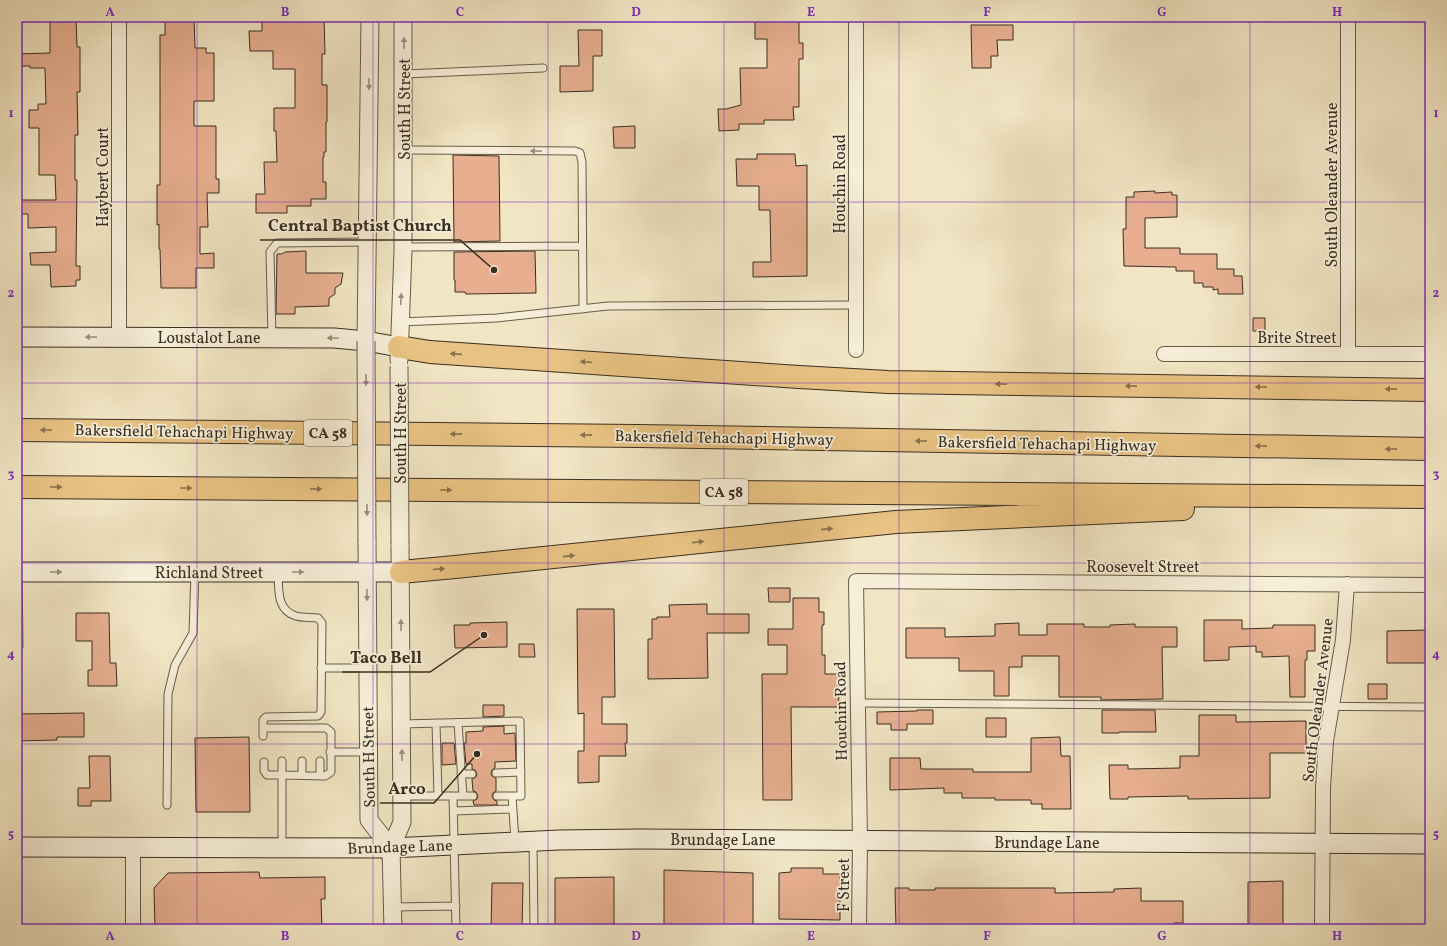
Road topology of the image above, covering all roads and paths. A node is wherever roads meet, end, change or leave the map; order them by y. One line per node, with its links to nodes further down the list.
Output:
1 (119, 17): 15 (street, Haybert Court)
2 (370, 17): 9 (street, South H Street, one-way to 9)
3 (403, 17): 7 (street, South H Street, one-way to 3)
4 (856, 17): 12 (street, Houchin Road)
5 (1348, 17): 21 (street, South Oleander Avenue)
6 (543, 68): 7 (lane)
7 (404, 74): 8 (street, South H Street)
8 (403, 150): 10 (lane, one-way to 8); 11 (street, South H Street)
9 (368, 242): 17 (lane); 18 (street, South H Street)
10 (582, 246): 11 (lane); 13 (lane)
11 (402, 247): 14 (street, South H Street, one-way to 11)
12 (856, 305): 13 (lane); 19 (street, Houchin Road)
13 (583, 309): 14 (lane)
14 (400, 322): 23 (street, South H Street)
15 (119, 336): 16 (main road, Loustalot Lane, one-way to 16); 17 (main road, Loustalot Lane)
16 (17, 337)
17 (272, 338): 18 (main road, Loustalot Lane, one-way to 17)
18 (366, 341): 23 (main road, Loustalot Lane); 32 (street, South H Street, one-way to 32, bridge)
19 (856, 350)
20 (1164, 354): 21 (street, Brite Street)
21 (1348, 354): 22 (street, Brite Street)
22 (1430, 354)
23 (399, 357): 24 (highway, one-way to 23); 33 (street, South H Street, bridge)
24 (1430, 390)
25 (17, 430): 26 (highway, Bakersfield Tehachapi Highway / CA 58, one-way to 25)
26 (1430, 449)
27 (17, 487): 28 (highway, CA 58, one-way to 28)
28 (1430, 498): 33 (highway, one-way to 28)
29 (17, 572): 30 (main road, Richland Street, one-way to 30); 37 (lane)
30 (195, 572): 31 (main road, Richland Street); 74 (lane)
31 (278, 572): 32 (main road, Richland Street, one-way to 32); 40 (lane)
32 (367, 572): 33 (main road, Richland Street); 41 (street, South H Street, one-way to 41)
33 (400, 572): 47 (street, South H Street, one-way to 33)
34 (856, 581): 35 (street, Roosevelt Street); 42 (street, Houchin Road)
35 (1348, 584): 36 (street, Roosevelt Street); 43 (street, South Oleander Avenue)
36 (1430, 585)
37 (18, 603): 38 (lane)
38 (18, 616): 39 (lane)
39 (17, 646)
40 (321, 668): 41 (lane); 48 (lane)
41 (368, 668): 55 (street, South H Street)
42 (857, 703): 43 (lane); 77 (street, Houchin Road)
43 (1332, 706): 44 (lane); 80 (street, South Oleander Avenue)
44 (1430, 707)
45 (436, 723): 46 (lane); 47 (lane); 68 (lane)
46 (458, 723): 60 (lane); 62 (lane)
47 (402, 724): 67 (street, South H Street, one-way to 47)
48 (263, 728): 49 (lane); 51 (lane)
49 (281, 728): 50 (lane); 52 (lane)
50 (302, 728): 53 (lane); 54 (lane)
51 (263, 736)
52 (281, 736)
53 (302, 736)
54 (330, 752): 55 (lane); 66 (lane)
55 (368, 752): 85 (street, South H Street)
56 (282, 761): 64 (lane)
57 (302, 761): 65 (lane)
58 (320, 761): 66 (lane)
59 (264, 762): 64 (lane)
60 (521, 772): 61 (lane); 73 (lane)
61 (496, 773)
62 (461, 774): 63 (lane); 70 (lane)
63 (472, 774)
64 (282, 776): 65 (lane); 84 (lane)
65 (302, 776): 66 (lane)
66 (320, 776)
67 (402, 796): 68 (lane); 85 (street, South H Street)
68 (438, 796): 69 (lane)
69 (453, 796): 70 (lane); 76 (lane)
70 (463, 796): 71 (lane)
71 (473, 796)
72 (497, 796): 73 (lane)
73 (512, 796): 75 (lane)
74 (167, 805)
75 (512, 809): 76 (lane); 78 (lane)
76 (454, 812): 79 (lane)
77 (860, 840): 78 (main road, Brundage Lane); 80 (main road, Brundage Lane); 92 (street, F Street)
78 (524, 841): 79 (main road, Brundage Lane); 91 (lane)
79 (455, 844): 85 (main road, Brundage Lane); 86 (lane)
80 (1322, 844): 81 (main road, Brundage Lane); 93 (street, South Oleander Avenue)
81 (1430, 844)
82 (17, 847): 83 (main road, Brundage Lane)
83 (134, 848): 84 (main road, Brundage Lane); 88 (street)
84 (282, 848): 85 (main road, Brundage Lane)
85 (391, 848): 87 (street)
86 (456, 906): 87 (lane); 90 (lane)
87 (392, 907): 89 (street)
88 (133, 929)
89 (392, 929)
90 (456, 929)
91 (534, 929)
92 (859, 929)
93 (1322, 929)

